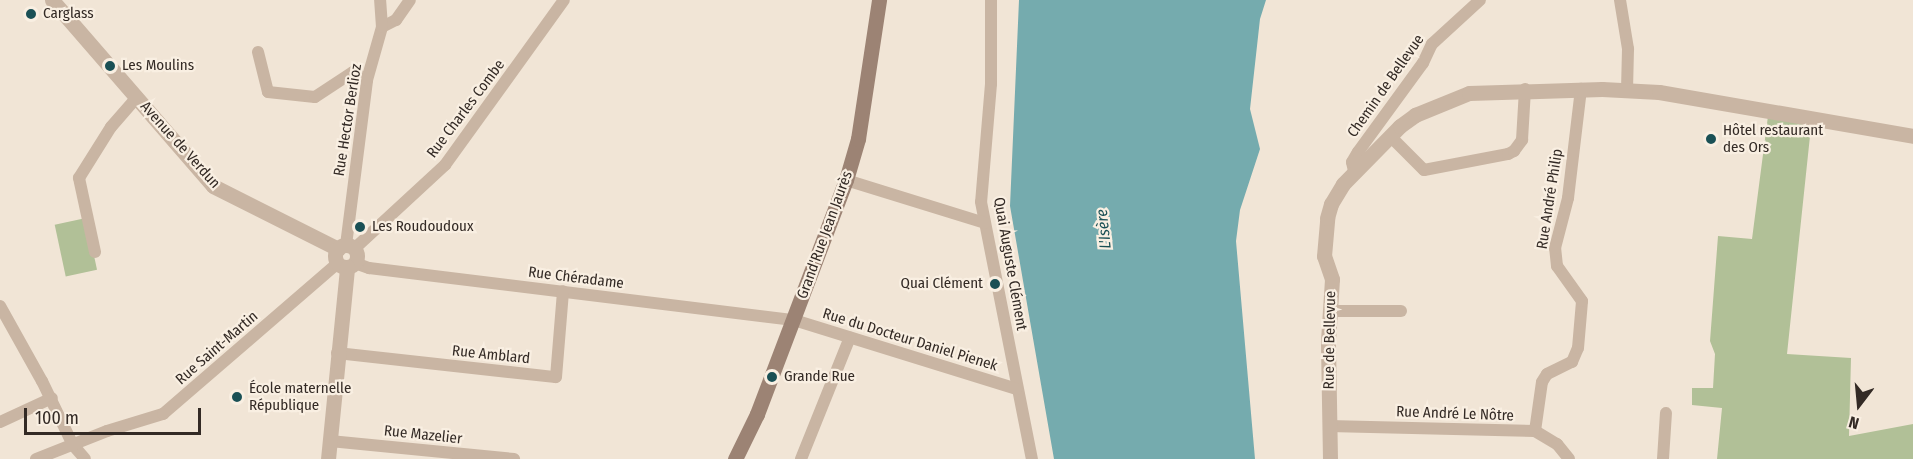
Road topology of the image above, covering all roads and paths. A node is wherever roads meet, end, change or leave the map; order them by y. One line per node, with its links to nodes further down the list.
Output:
1 (380, 0): 9 (street, Rue Hector Berlioz)
2 (410, 0): 9 (street)
3 (564, 0): 22 (street, Rue Charles Combe)
4 (879, 0): 19 (main road, Grand'Rue Jean Jaurès)
5 (991, 0): 20 (street, Quai Auguste Clément)
6 (1480, 0): 18 (street, Chemin de Bellevue)
7 (1620, 0): 14 (street)
8 (55, 1): 15 (street, Avenue de Verdun)
9 (382, 27): 11 (street, Rue Hector Berlioz)
10 (258, 52): 11 (street)
11 (367, 80): 22 (street, Rue Hector Berlioz)
12 (1525, 89): 13 (street, Rue de Bellevue); 17 (street, Rue de Bellevue); 17 (street)
13 (1581, 89): 14 (street, Rue de Bellevue); 35 (street, Rue André Philip)
14 (1627, 90): 16 (street, Rue de Bellevue)
15 (137, 97): 21 (street); 22 (street, Avenue de Verdun)
16 (1913, 135)
17 (1390, 136): 18 (street, Rue de Bellevue)
18 (1354, 171): 25 (street, Rue de Bellevue)
19 (846, 180): 20 (street); 27 (main road, Grand'Rue Jean Jaurès)
20 (985, 223): 30 (street, Quai Auguste Clément)
21 (95, 252)
22 (346, 256): 23 (street, Rue Chéradame); 29 (street); 37 (street, Rue Saint-Martin)
23 (563, 291): 27 (street, Rue Chéradame); 29 (street, Rue Amblard)
24 (0, 306): 31 (street)
25 (1331, 311): 26 (street); 34 (street, Rue de Bellevue)
26 (1401, 311)
27 (794, 320): 28 (street, Rue du Docteur Daniel Pienek); 42 (main road, Grand'Rue Jean Jaurès)
28 (850, 337): 30 (street, Rue du Docteur Daniel Pienek); 43 (street)
29 (337, 353): 36 (street)
30 (1017, 389): 44 (street, Quai Auguste Clément)
31 (52, 399): 33 (street); 37 (street)
32 (1666, 413): 47 (street)
33 (0, 422)
34 (1329, 426): 35 (street, Rue André Le Nôtre); 45 (street, Rue de Bellevue)
35 (1535, 432): 46 (street, Rue André Le Nôtre)
36 (330, 441): 40 (street); 41 (street, Rue Mazelier)
37 (73, 445): 38 (street, Rue Saint-Martin); 39 (street)
38 (36, 459)
39 (85, 459)
40 (328, 459)
41 (514, 459)
42 (735, 459)
43 (801, 459)
44 (1032, 459)
45 (1330, 459)
46 (1569, 459)
47 (1663, 459)

